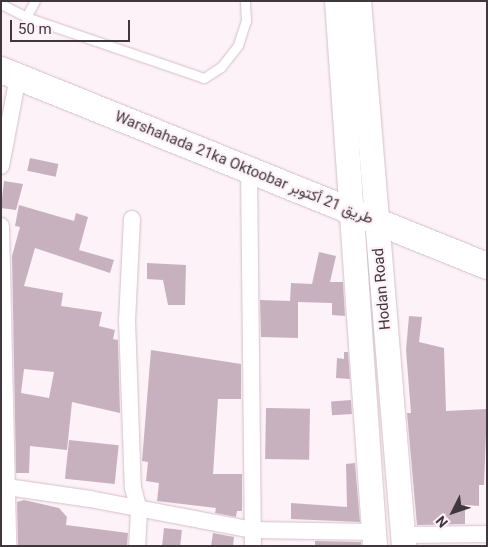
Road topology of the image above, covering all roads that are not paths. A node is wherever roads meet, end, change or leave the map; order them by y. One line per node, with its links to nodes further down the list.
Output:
1 (35, 1): 6 (lane)
2 (245, 1): 6 (lane)
3 (337, 1): 10 (main road, Hodan Road)
4 (360, 1): 10 (main road, Hodan Road)
5 (1, 4): 6 (lane)
6 (26, 17)
7 (10, 74): 8 (street); 9 (main road, Warshahada 21ka Oktoobar طريق 21 أكتوبر)
8 (1, 166)
9 (249, 167): 10 (main road, Warshahada 21ka Oktoobar طريق 21 أكتوبر); 17 (street)
10 (365, 216): 13 (main road, Warshahada 21ka Oktoobar طريق 21 أكتوبر); 18 (main road, Hodan Road); 19 (main road, Hodan Road)
11 (132, 219): 15 (street)
12 (1, 226): 14 (street)
13 (487, 266)
14 (4, 489): 15 (street); 20 (street)
15 (140, 512): 17 (street); 21 (street)
16 (487, 534): 19 (street)
17 (253, 538): 18 (street)
18 (375, 539)
19 (404, 540)
20 (8, 546)
21 (137, 546)

